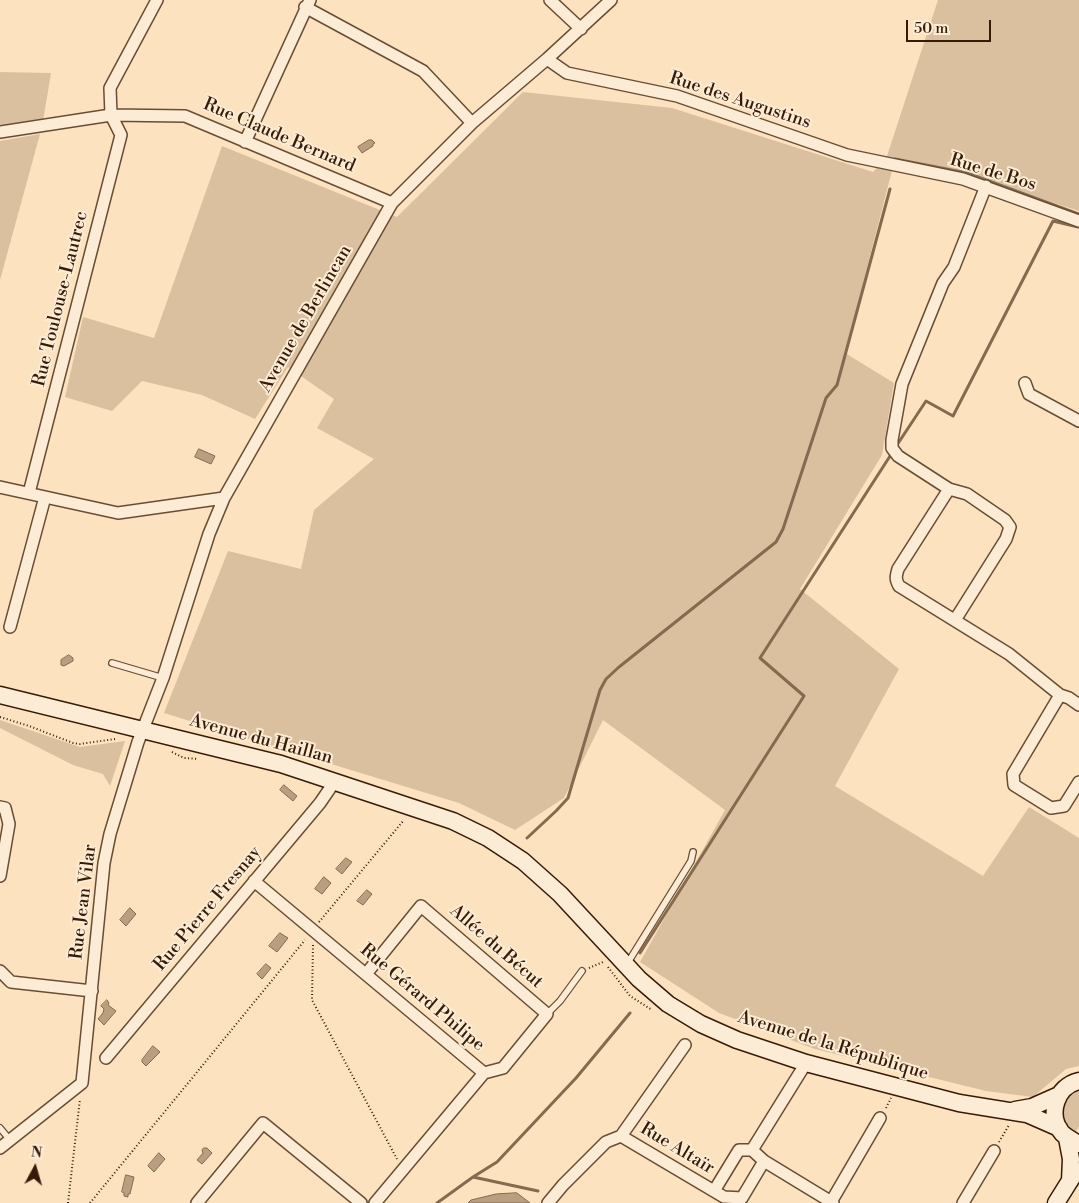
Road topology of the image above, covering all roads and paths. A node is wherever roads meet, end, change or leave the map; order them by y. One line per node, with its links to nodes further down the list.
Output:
1 (157, 0): 7 (street)
2 (550, 0): 5 (street)
3 (611, 0): 5 (street, Avenue de Berlincan)
4 (308, 4): 8 (street); 10 (street)
5 (581, 29): 6 (street, Avenue de Berlincan)
6 (547, 59): 8 (street, Avenue de Berlincan); 11 (street, Rue des Augustins)
7 (111, 115): 9 (street, Rue Claude Bernard); 10 (street, Rue Claude Bernard); 19 (street, Rue Toulouse-Lautrec)
8 (472, 124): 13 (street, Avenue de Berlincan)
9 (0, 132)
10 (245, 142): 13 (street, Rue Claude Bernard)
11 (894, 166): 12 (street, Rue de Bos)
12 (986, 186): 14 (street, Rue de Bos); 18 (street)
13 (392, 203): 21 (street, Avenue de Berlincan)
14 (1079, 221)
15 (1025, 383): 16 (street)
16 (1079, 421)
17 (0, 487): 19 (street)
18 (949, 488): 22 (street); 22 (street)
19 (29, 494): 20 (street)
20 (45, 497): 21 (street); 23 (street)
21 (224, 498): 25 (street, Avenue de Berlincan)
22 (955, 620): 27 (street)
23 (10, 627)
24 (112, 663): 25 (lane)
25 (163, 678): 30 (street, Avenue de Berlincan)
26 (0, 695): 30 (street, Avenue du Haillan)
27 (1060, 695): 28 (street); 34 (street)
28 (1079, 704)
29 (0, 717): 30 (path)
30 (141, 736): 33 (street, Avenue du Haillan); 48 (street, Rue Jean Vilar)
31 (172, 752): 32 (path)
32 (201, 759)
33 (335, 781): 36 (street, Avenue du Haillan); 40 (street, Rue Pierre Fresnay)
34 (1079, 782)
35 (0, 807): 39 (street)
36 (414, 808): 37 (street, Avenue du Haillan); 41 (path)
37 (504, 847): 44 (street, Avenue de la République)
38 (693, 852): 44 (lane)
39 (0, 876)
40 (254, 881): 41 (street, Rue Gérard Philipe); 52 (street, Rue Pierre Fresnay)
41 (313, 930): 47 (street, Rue Gérard Philipe); 69 (path); 73 (path)
42 (599, 956): 43 (path)
43 (603, 962): 46 (path); 49 (path)
44 (626, 966): 53 (street, Avenue de la République)
45 (0, 971): 48 (street)
46 (582, 971): 50 (lane)
47 (366, 974): 50 (street, Allée du Bécut); 54 (street, Rue Gérard Philipe)
48 (92, 991): 56 (street, Rue Jean Vilar)
49 (655, 1012)
50 (547, 1014): 54 (street, Allée du Bécut)
51 (685, 1045): 62 (street)
52 (106, 1058)
53 (806, 1063): 60 (street, Avenue de la République); 66 (street)
54 (484, 1073): 69 (street, Rue Gérard Philipe)
55 (1079, 1081): 58 (street, Avenue de la République)
56 (82, 1083): 64 (street); 72 (path)
57 (885, 1095): 59 (path)
58 (1059, 1096): 60 (street, Avenue de la République); 63 (street)
59 (880, 1118): 78 (street)
60 (1008, 1120): 63 (street, Avenue de la République); 67 (path)
61 (0, 1128): 64 (lane)
62 (621, 1136): 71 (street, Rue Altaïr); 77 (street)
63 (1068, 1137): 70 (street)
64 (10, 1140): 65 (street)
65 (0, 1148)
66 (752, 1150): 68 (street); 71 (street)
67 (994, 1151): 79 (street)
68 (764, 1161): 71 (street); 78 (street)
69 (403, 1171): 76 (street, Rue Gérard Philipe)
70 (1075, 1174): 80 (street)
71 (719, 1197)
72 (68, 1203)
73 (90, 1203)
74 (197, 1203): 75 (street)
75 (361, 1203)
76 (375, 1203)
77 (548, 1203)
78 (832, 1203)
79 (963, 1203)
80 (1056, 1203)

